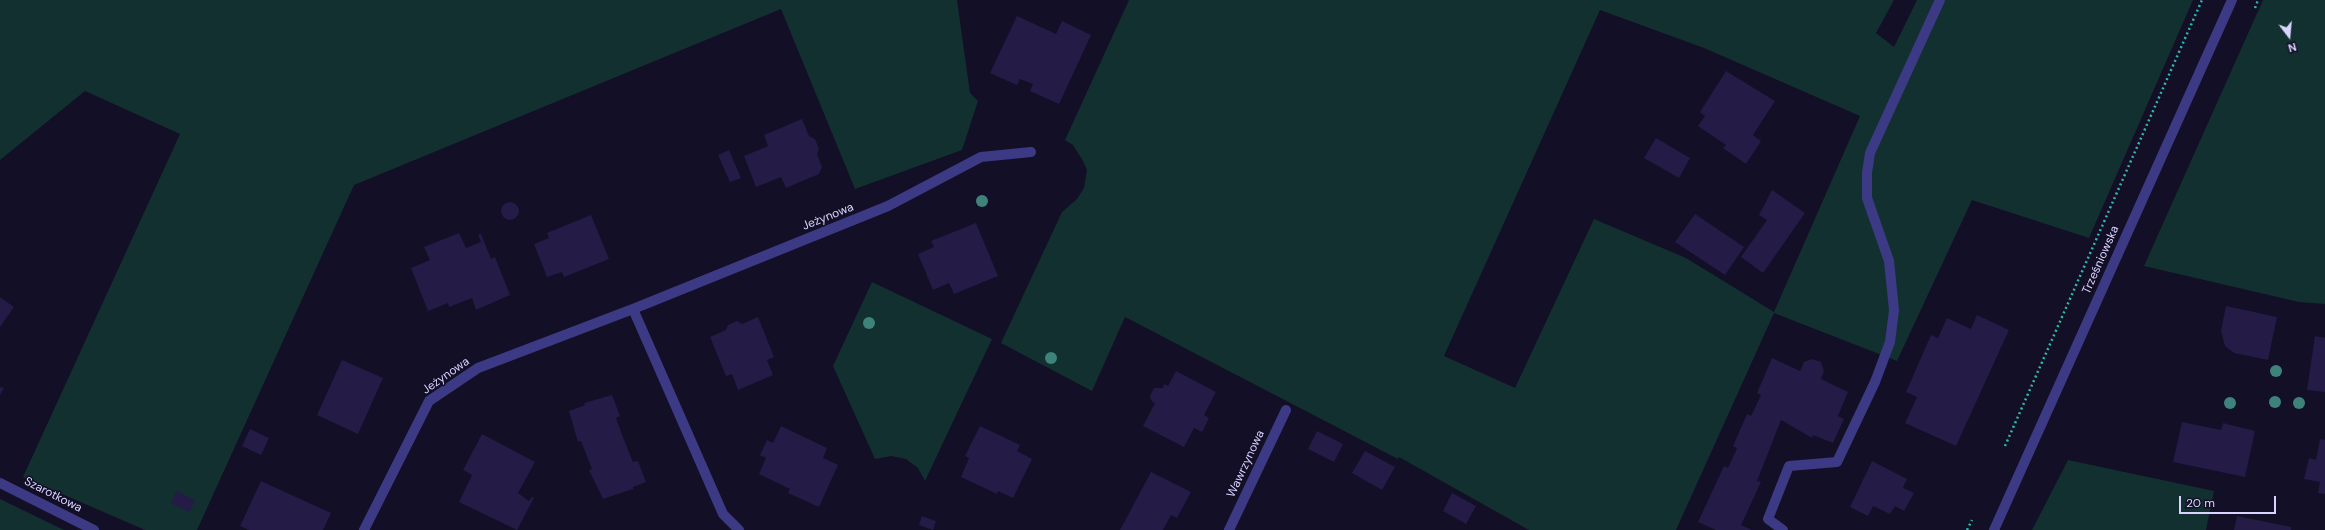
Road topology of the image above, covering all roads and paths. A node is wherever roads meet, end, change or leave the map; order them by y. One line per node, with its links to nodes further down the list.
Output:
1 (1940, 0): 14 (street)
2 (2202, 0): 7 (path)
3 (2232, 0): 16 (street, Trześniowska)
4 (1031, 152): 5 (street, Jeżynowa)
5 (634, 309): 11 (street, Jeżynowa); 12 (street)
6 (1286, 410): 13 (street, Wawrzynowa)
7 (2002, 452)
8 (0, 483): 10 (street, Szarotkowa)
9 (1974, 516): 15 (path)
10 (94, 530)
11 (364, 530)
12 (739, 530)
13 (1229, 530)
14 (1783, 530)
15 (1967, 530)
16 (1994, 530)

